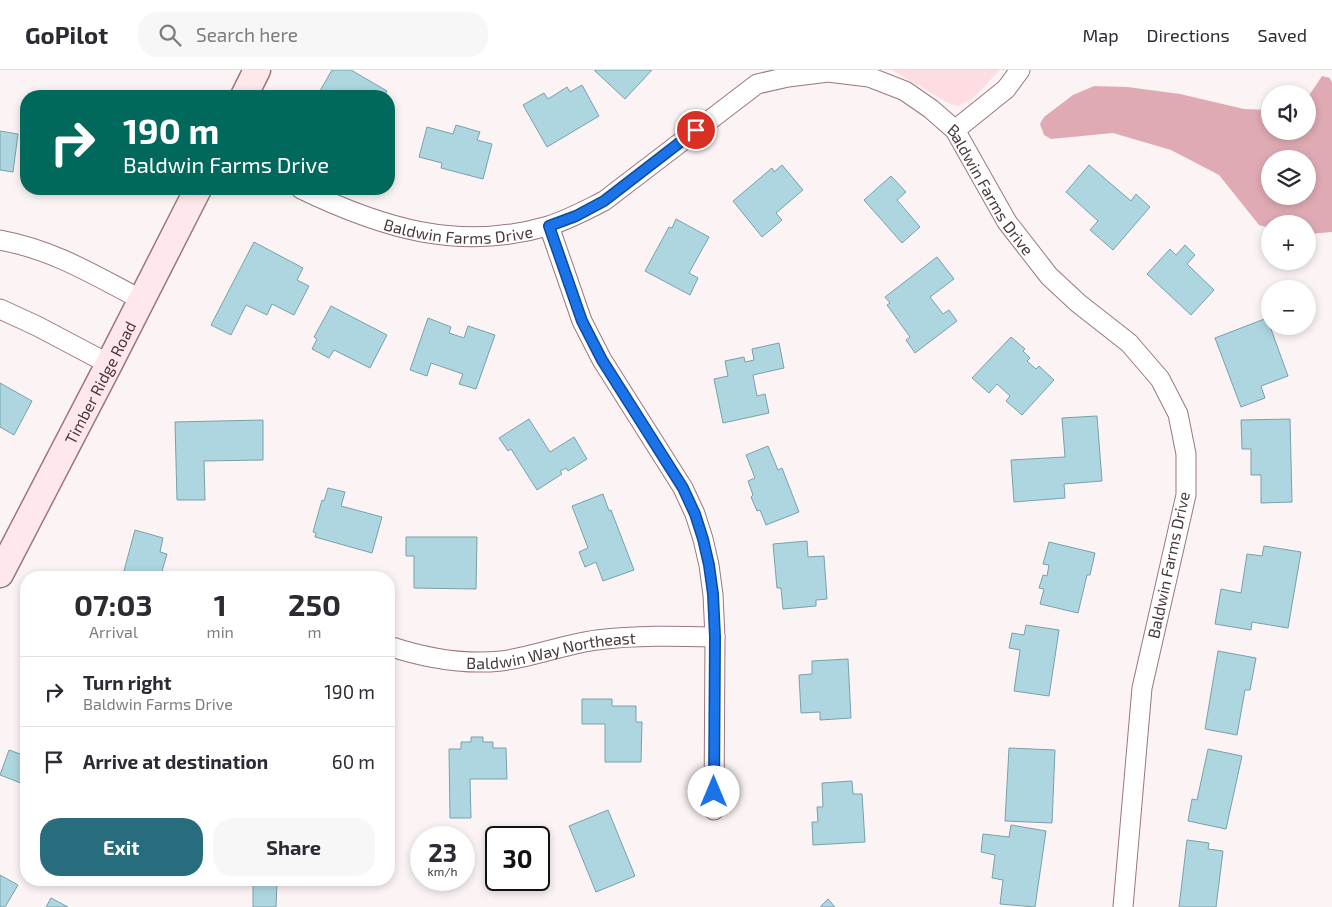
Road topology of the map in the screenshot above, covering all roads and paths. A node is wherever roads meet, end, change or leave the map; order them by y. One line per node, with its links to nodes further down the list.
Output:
1 (257, 70): 4 (street)
2 (1020, 70): 5 (street)
3 (754, 77): 5 (street, Baldwin Farms Drive); 8 (street, Baldwin Farms Drive)
4 (247, 90)
5 (955, 130): 17 (street, Baldwin Farms Drive)
6 (195, 195): 10 (street, Timber Ridge Road)
7 (316, 195): 8 (street, Baldwin Farms Drive)
8 (549, 226): 14 (street)
9 (0, 240): 10 (street)
10 (142, 300): 12 (street, Timber Ridge Road)
11 (0, 309): 12 (street)
12 (109, 364): 13 (street, Timber Ridge Road)
13 (2, 565)
14 (715, 637): 15 (street, Baldwin Way Northeast); 16 (street)
15 (395, 648)
16 (714, 810)
17 (1123, 907)

